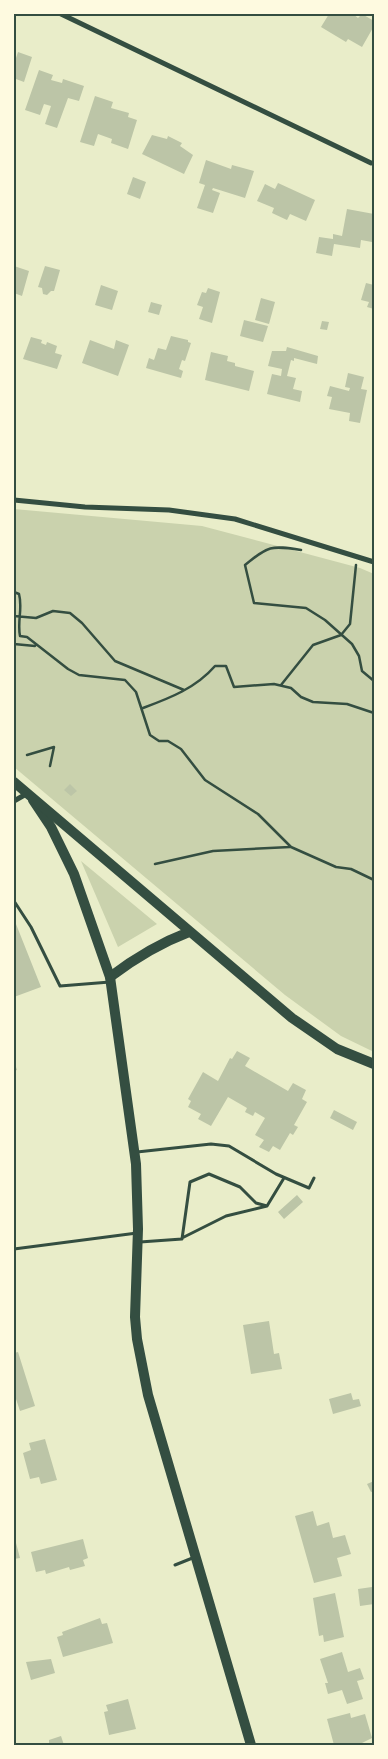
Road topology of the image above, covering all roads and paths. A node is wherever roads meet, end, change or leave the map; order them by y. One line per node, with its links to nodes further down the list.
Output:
1 (61, 14): 2 (street)
2 (370, 163)
3 (14, 500): 5 (street)
4 (308, 552): 10 (path)
5 (374, 562)
6 (356, 563): 10 (path)
7 (14, 592): 9 (path)
8 (14, 616): 9 (path)
9 (19, 617): 12 (path); 15 (path)
10 (341, 635): 13 (path); 14 (path)
11 (14, 644): 12 (path)
12 (37, 646): 16 (path)
13 (374, 681)
14 (281, 686): 15 (path); 17 (path)
15 (185, 691): 16 (path)
16 (143, 708): 23 (path)
17 (374, 713)
18 (27, 755): 19 (path)
19 (50, 766)
20 (14, 782): 21 (main road)
21 (28, 793): 22 (street); 27 (main road); 28 (main road)
22 (14, 801)
23 (291, 847): 24 (path); 25 (path)
24 (155, 864)
25 (374, 880)
26 (14, 901): 28 (lane)
27 (189, 932): 28 (main road); 29 (main road)
28 (110, 979): 30 (main road)
29 (374, 1064)
30 (134, 1152): 31 (lane); 34 (main road)
31 (284, 1178): 32 (lane); 33 (lane)
32 (314, 1178)
33 (267, 1206): 35 (lane); 35 (lane)
34 (137, 1238): 35 (lane); 36 (lane); 37 (main road)
35 (182, 1239)
36 (14, 1249)
37 (196, 1557): 38 (lane); 39 (main road)
38 (175, 1565)
39 (251, 1745)

